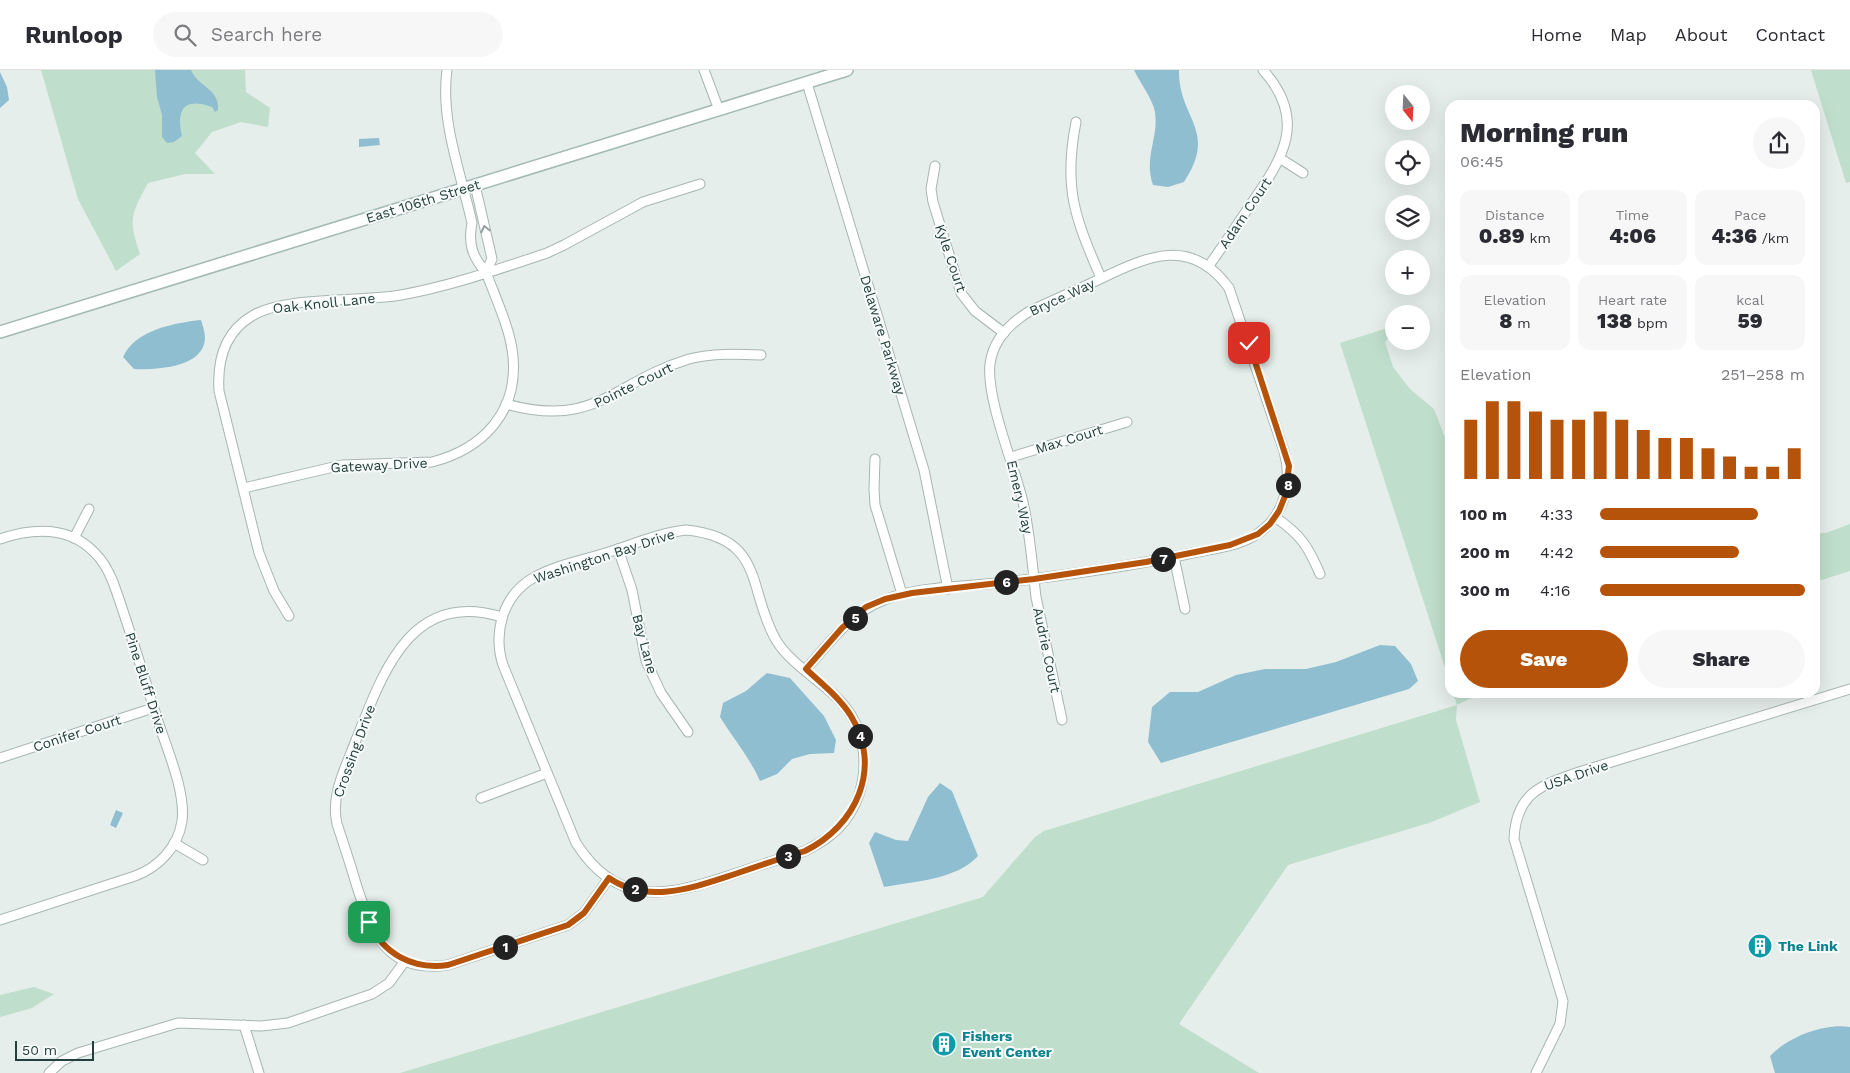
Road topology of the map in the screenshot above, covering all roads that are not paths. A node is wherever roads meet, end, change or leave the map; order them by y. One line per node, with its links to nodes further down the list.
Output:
1 (447, 70): 12 (street)
2 (704, 70): 6 (street)
3 (847, 70): 5 (main road, East 106th Street)
4 (1264, 70): 8 (street, Adam Court)
5 (806, 83): 6 (main road, East 106th Street); 33 (street, Delaware Parkway)
6 (719, 110): 12 (main road, East 106th Street)
7 (1076, 122): 15 (street)
8 (1281, 159): 10 (street); 13 (street, Adam Court)
9 (935, 166): 17 (street, Kyle Court)
10 (1303, 173)
11 (700, 184): 14 (street, Oak Knoll Lane)
12 (470, 187): 14 (street, Gateway Drive, one-way to 12); 14 (street, Gateway Drive); 16 (main road, East 106th Street)
13 (1208, 267): 15 (street, Bryce Way); 26 (street, Bryce Way)
14 (486, 272): 19 (street, Gateway Drive); 24 (street, Oak Knoll Lane)
15 (1102, 278): 17 (street, Bryce Way)
16 (0, 332)
17 (1004, 333): 20 (street, Bryce Way)
18 (761, 355): 19 (street, Pointe Court)
19 (506, 404): 24 (street, Gateway Drive)
20 (999, 417): 22 (street, Emery Way)
21 (1126, 422): 22 (street, Max Court)
22 (1011, 457): 32 (street, Emery Way)
23 (875, 459): 34 (street)
24 (244, 488): 36 (street, Oak Knoll Lane)
25 (89, 509): 27 (street)
26 (1275, 517): 30 (street); 31 (street)
27 (74, 538): 28 (street, Pine Bluff Drive); 40 (street, Pine Bluff Drive)
28 (0, 539)
29 (618, 549): 37 (street, Washington Bay Drive); 38 (street, Washington Bay Drive); 42 (street, Bay Lane)
30 (1174, 557): 32 (street); 35 (street)
31 (1320, 574)
32 (1034, 579): 33 (street); 41 (street, Audrie Court)
33 (948, 589): 34 (street)
34 (902, 594): 38 (street)
35 (1185, 609)
36 (289, 616)
37 (502, 617): 44 (street, Washington Bay Drive); 50 (street, Crossing Drive)
38 (806, 669): 48 (street, Washington Bay Drive)
39 (1850, 689): 54 (street, USA Drive)
40 (153, 708): 43 (street, Conifer Court); 46 (street, Pine Bluff Drive)
41 (1062, 720)
42 (688, 732)
43 (0, 758)
44 (546, 772): 45 (street); 48 (street, Washington Bay Drive)
45 (481, 798)
46 (174, 843): 47 (street); 49 (street, Pine Bluff Drive)
47 (203, 860)
48 (609, 878): 50 (street, Crossing Drive)
49 (0, 920)
50 (405, 961): 51 (street)
51 (244, 1026): 52 (street); 53 (street)
52 (50, 1073)
53 (259, 1073)
54 (1536, 1073)

